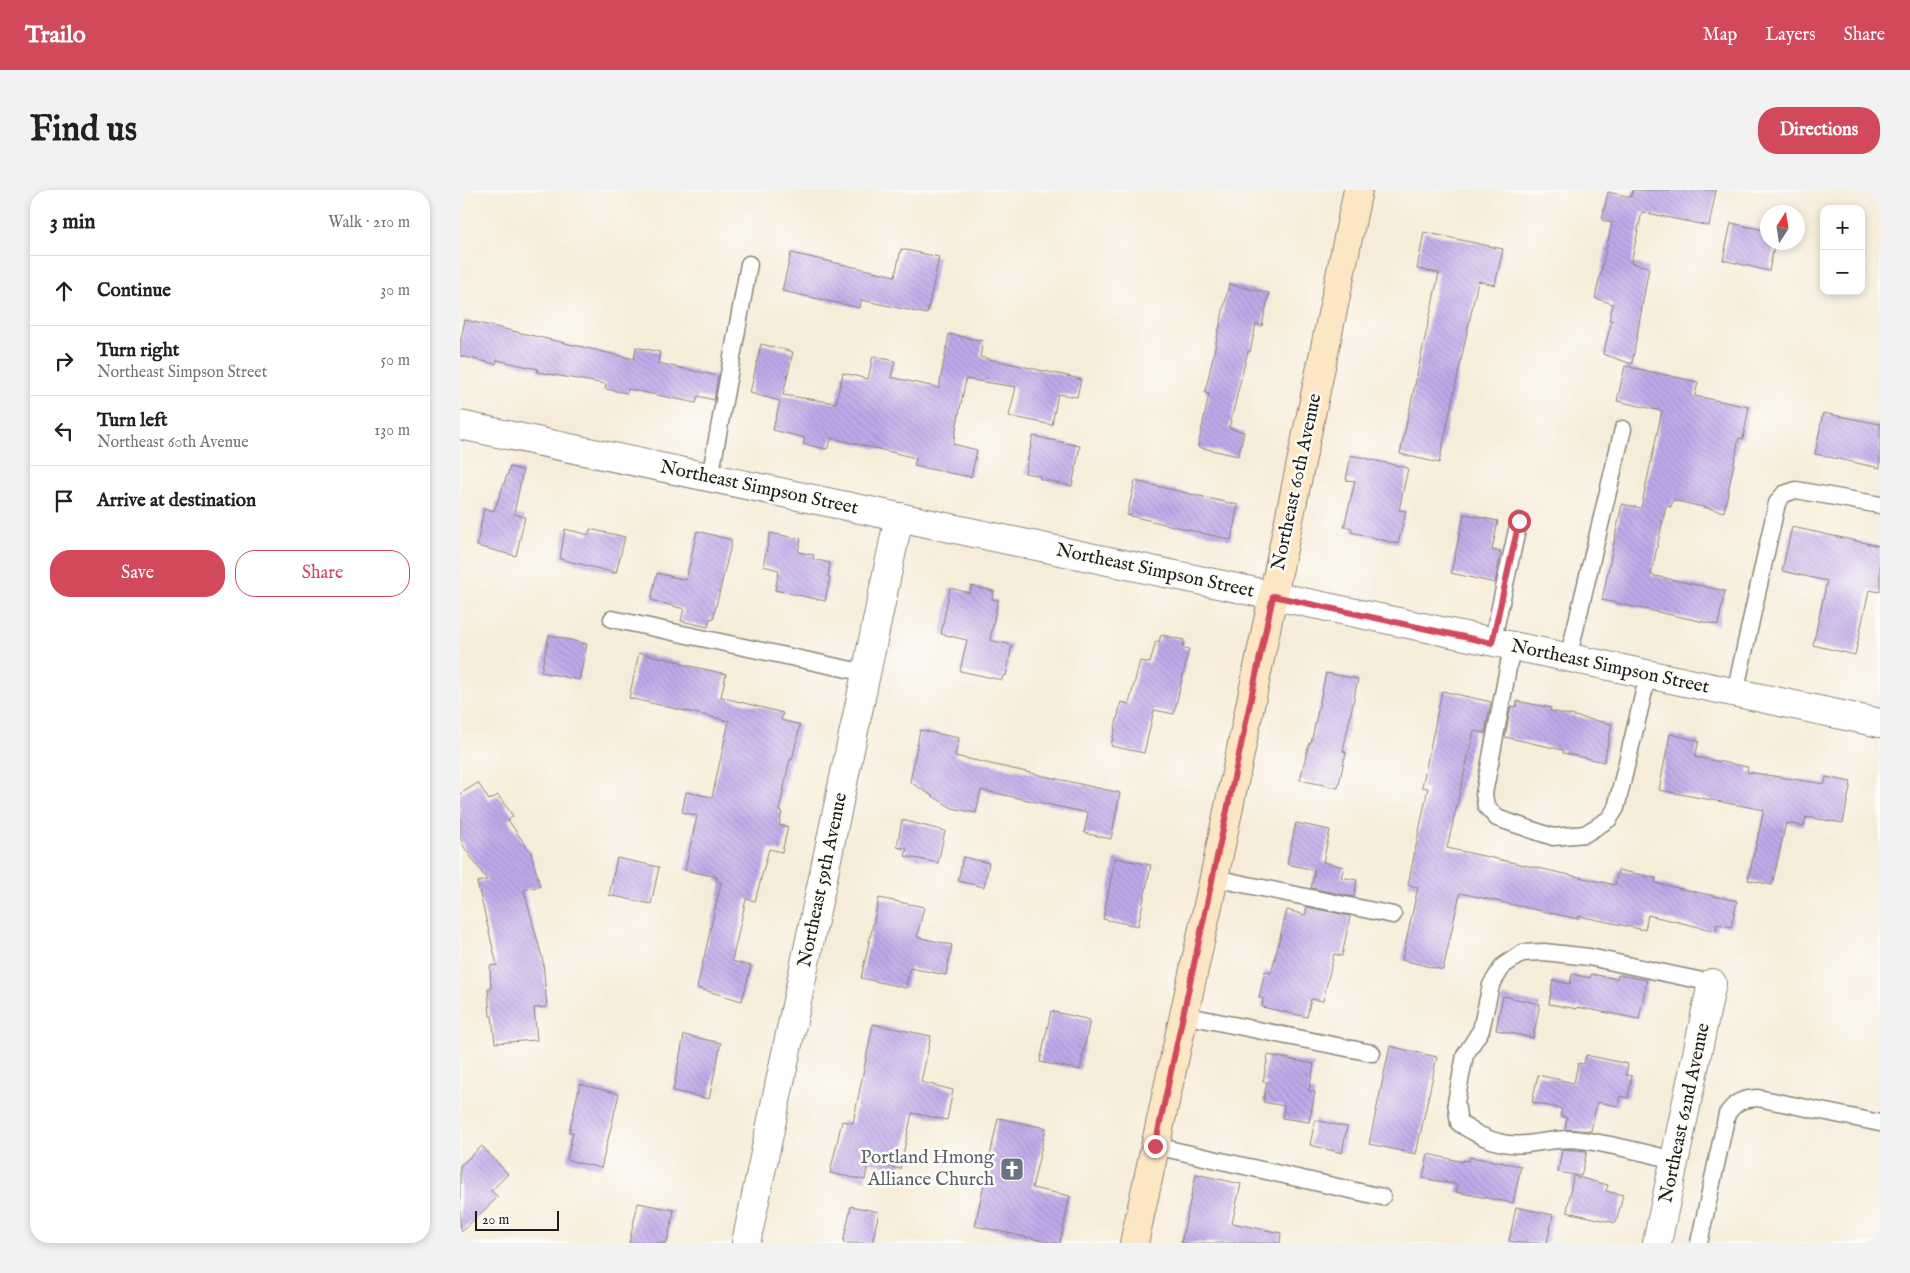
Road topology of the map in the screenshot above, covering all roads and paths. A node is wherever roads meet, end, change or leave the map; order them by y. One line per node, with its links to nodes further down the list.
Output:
1 (1358, 190): 9 (street, Northeast 60th Avenue)
2 (749, 264): 5 (lane)
3 (460, 425): 5 (street, Northeast Simpson Street)
4 (1622, 429): 12 (lane)
5 (710, 478): 7 (street, Northeast Simpson Street)
6 (1880, 505): 15 (lane)
7 (899, 517): 9 (street, Northeast Simpson Street); 13 (street, Northeast 59th Avenue)
8 (1519, 521): 11 (lane)
9 (1273, 596): 11 (street, Northeast Simpson Street); 17 (street, Northeast 60th Avenue)
10 (612, 619): 13 (lane)
11 (1502, 645): 12 (street, Northeast Simpson Street); 14 (lane)
12 (1568, 658): 14 (street, Northeast Simpson Street)
13 (866, 673): 26 (street, Northeast 59th Avenue)
14 (1648, 675): 15 (street, Northeast Simpson Street)
15 (1735, 693): 16 (street, Northeast Simpson Street)
16 (1880, 723)
17 (1214, 878): 18 (lane); 20 (street, Northeast 60th Avenue)
18 (1394, 915)
19 (1712, 983): 24 (street, Northeast 62nd Avenue); 24 (lane)
20 (1183, 1015): 21 (lane); 23 (street, Northeast 60th Avenue)
21 (1372, 1053)
22 (1880, 1123): 29 (lane)
23 (1155, 1146): 25 (lane); 27 (street, Northeast 60th Avenue)
24 (1675, 1160): 28 (street, Northeast 62nd Avenue)
25 (1382, 1198)
26 (746, 1243)
27 (1134, 1243)
28 (1657, 1243)
29 (1699, 1243)

